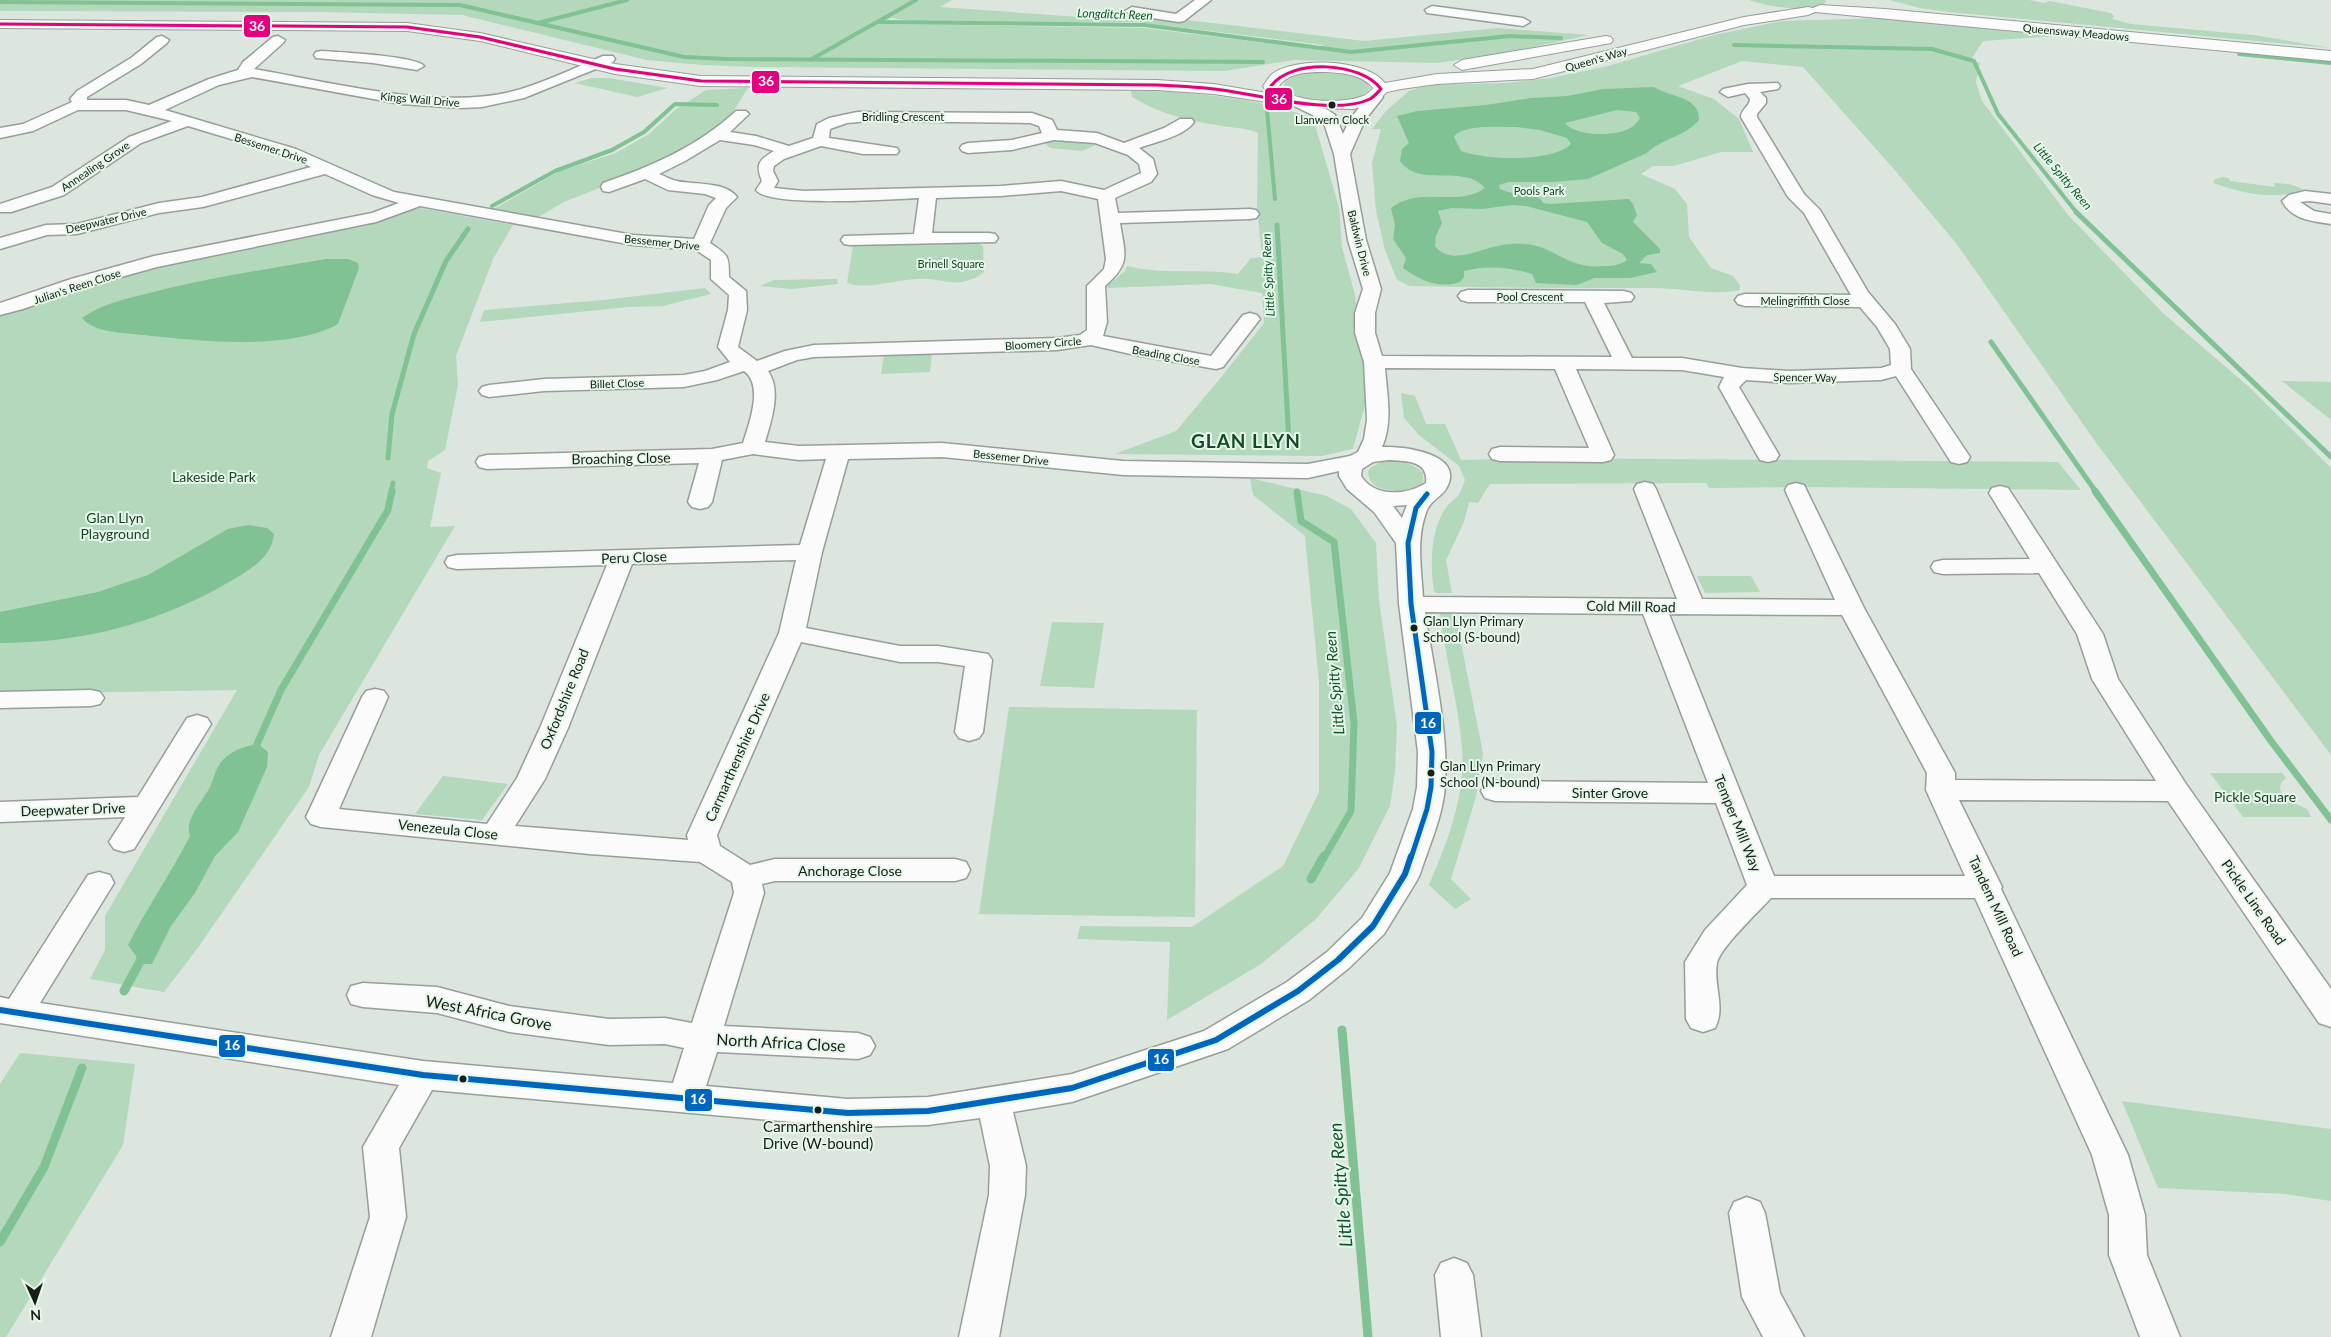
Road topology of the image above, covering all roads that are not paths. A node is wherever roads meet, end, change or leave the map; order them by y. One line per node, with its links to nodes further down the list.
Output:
1 (1204, 0): 7 (street)
2 (1858, 0): 15 (main road, Queensway Meadows)
3 (1489, 6): 9 (street)
4 (1749, 6): 5 (main road)
5 (1820, 7): 17 (main road, Queensway Meadows); 29 (main road, Queen's Way)
6 (1432, 10): 9 (street)
7 (1132, 11)
8 (1734, 11): 22 (main road, Queen's Way)
9 (1478, 16): 11 (street)
10 (0, 19): 19 (main road, Queen's Way)
11 (1522, 22)
12 (0, 24): 20 (main road, Queen's Way)
13 (162, 40): 32 (street)
14 (278, 40): 24 (street)
15 (2331, 51)
16 (320, 55): 18 (street)
17 (2331, 56)
18 (373, 59): 21 (street); 25 (street)
19 (608, 59): 20 (street, Kings Wall Drive); 23 (main road, Queen's Way)
20 (592, 65): 30 (main road, Queen's Way); 31 (street, Kings Wall Drive)
21 (417, 66)
22 (1340, 69): 23 (main road, Queen's Way); 29 (main road, Queen's Way)
23 (1286, 73): 30 (main road, Queen's Way)
24 (244, 74): 25 (street, Kings Wall Drive); 33 (street, Kings Wall Drive)
25 (310, 84): 31 (street, Kings Wall Drive)
26 (1773, 86): 27 (street)
27 (1748, 88): 28 (street); 70 (street)
28 (1728, 92)
29 (1378, 93): 30 (main road, Queen's Way); 46 (street)
30 (1295, 102): 46 (street, Baldwin Drive)
31 (462, 103): 35 (street)
32 (82, 105): 33 (street, Bessemer Drive); 38 (street, Bessemer Drive)
33 (150, 110): 36 (street, Bessemer Drive)
34 (741, 114): 39 (street)
35 (428, 116)
36 (185, 122): 47 (street, Bessemer Drive); 56 (street, Annealing Grove)
37 (1186, 122): 43 (street)
38 (0, 132)
39 (718, 135): 44 (street); 48 (street)
40 (1054, 135): 41 (street, Bridling Crescent); 42 (street); 43 (street)
41 (820, 141): 44 (street); 45 (street)
42 (968, 148)
43 (1124, 148): 53 (street)
44 (790, 151): 50 (street)
45 (891, 151)
46 (1342, 154): 74 (street, Baldwin Drive)
47 (324, 169): 55 (street, Bessemer Drive); 60 (street, Deepwater Drive)
48 (646, 174): 49 (street); 54 (street)
49 (609, 187)
50 (764, 190): 51 (street); 54 (street)
51 (928, 193): 53 (street); 62 (street)
52 (2329, 193): 59 (street)
53 (1106, 196): 58 (street)
54 (728, 197): 65 (street)
55 (419, 201): 65 (street, Bessemer Drive); 71 (street, Julian's Reen Close)
56 (3, 208): 60 (street)
57 (1250, 214): 58 (street)
58 (1110, 218): 73 (street, Bloomery Circle)
59 (2331, 219)
60 (46, 230): 64 (street, Deepwater Drive)
61 (989, 238): 62 (street)
62 (922, 239): 63 (street)
63 (850, 240)
64 (0, 244)
65 (700, 245): 77 (street, Bessemer Drive)
66 (1468, 296): 67 (street, Pool Crescent)
67 (1592, 297): 68 (street, Pool Crescent); 76 (street)
68 (1624, 297)
69 (1745, 300): 70 (street, Melingriffith Close)
70 (1865, 301): 78 (street)
71 (0, 309)
72 (1250, 319): 73 (street, Beading Close)
73 (1092, 339): 77 (street, Bloomery Circle)
74 (1374, 362): 75 (street, Spencer Way); 81 (street, Baldwin Drive)
75 (1563, 364): 76 (street, Spencer Way); 85 (street)
76 (1625, 364): 79 (street, Spencer Way)
77 (749, 366): 80 (street, Billet Close); 82 (street, Bessemer Drive)
78 (1901, 369): 79 (street, Spencer Way); 88 (street)
79 (1742, 374): 86 (street)
80 (489, 391)
81 (1378, 420): 84 (street); 89 (street, Baldwin Drive)
82 (753, 447): 83 (street, Bessemer Drive); 87 (street, Broaching Close)
83 (839, 452): 91 (street, Bessemer Drive); 99 (street, Carmarthenshire Drive)
84 (1410, 454): 89 (street, Bessemer Drive); 96 (street)
85 (1500, 454)
86 (1768, 454)
87 (712, 456): 90 (street, Broaching Close); 97 (street)
88 (1958, 457)
89 (1362, 458): 91 (street, Bessemer Drive); 92 (street, Baldwin Drive)
90 (487, 462)
91 (1308, 471): 92 (street, Bessemer Drive)
92 (1360, 488): 96 (street, Bessemer Drive); 98 (street)
93 (1646, 489): 106 (street)
94 (1796, 490): 107 (street, Tandem Mill Road)
95 (2000, 493): 102 (street, Pickle Line Road)
96 (1427, 494): 98 (street)
97 (700, 502)
98 (1408, 543): 104 (street)
99 (810, 552): 100 (street, Peru Close); 108 (street, Carmarthenshire Drive)
100 (622, 558): 101 (street, Peru Close); 120 (street, Oxfordshire Road)
101 (457, 562)
102 (2047, 566): 103 (street); 116 (street, Pickle Line Road)
103 (1943, 567)
104 (1411, 604): 105 (street, Cold Mill Road); 136 (street)
105 (1653, 606): 106 (street, Cold Mill Road); 117 (street, Temper Mill Way)
106 (1692, 606): 107 (street, Cold Mill Road)
107 (1852, 608): 114 (street, Tandem Mill Road)
108 (792, 633): 113 (street); 122 (street, Carmarthenshire Drive)
109 (91, 698): 111 (street)
110 (375, 698): 120 (street, Venezeula Close)
111 (0, 700)
112 (197, 724): 118 (street)
113 (969, 732)
114 (1940, 790): 116 (street); 127 (street, Tandem Mill Road)
115 (1495, 791): 117 (street, Sinter Grove)
116 (2176, 791): 130 (street, Pickle Line Road)
117 (1726, 793): 126 (street, Temper Mill Way)
118 (146, 806): 119 (street, Deepwater Drive); 121 (street)
119 (0, 812)
120 (495, 834): 122 (street, Venezeula Close)
121 (124, 842)
122 (706, 852): 124 (street)
123 (955, 870): 124 (street, Anchorage Close)
124 (746, 877): 132 (street)
125 (99, 883): 129 (street)
126 (1763, 887): 127 (street, Temper Mill Way); 131 (street)
127 (1987, 887): 143 (street, Tandem Mill Road)
128 (363, 995): 132 (street, West Africa Grove)
129 (9, 1011): 134 (street)
130 (2331, 1014)
131 (1703, 1019)
132 (704, 1038): 133 (street, North Africa Close); 135 (street)
133 (858, 1046)
134 (423, 1075): 135 (street); 139 (street)
135 (685, 1099): 136 (street)
136 (993, 1102): 140 (street)
137 (1747, 1213): 142 (street)
138 (1454, 1275): 141 (street)
139 (351, 1337)
140 (978, 1337)
141 (1461, 1337)
142 (1784, 1337)
143 (2160, 1337)

